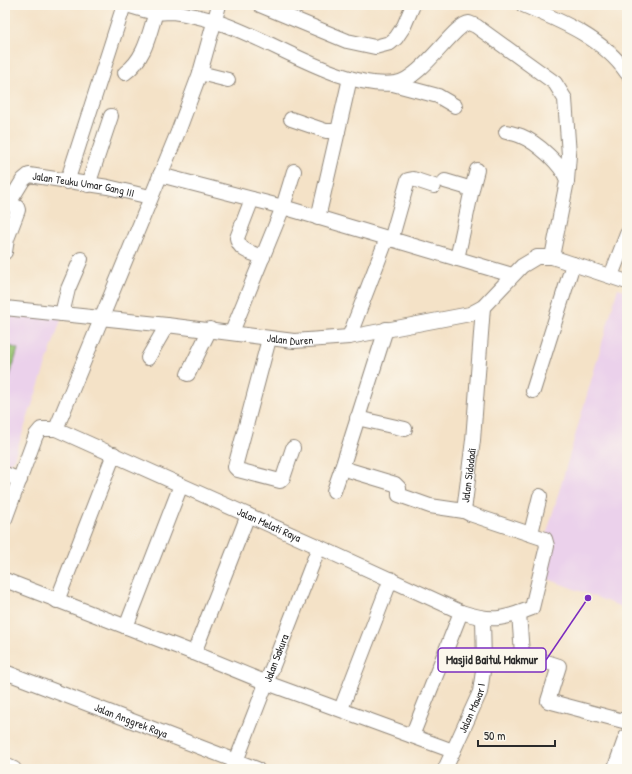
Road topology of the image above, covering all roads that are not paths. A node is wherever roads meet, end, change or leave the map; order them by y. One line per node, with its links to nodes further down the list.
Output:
1 (125, 5): 6 (street); 23 (street)
2 (219, 5): 7 (street)
3 (260, 5): 4 (street)
4 (413, 5)
5 (523, 5): 10 (street)
6 (156, 12): 7 (street); 8 (street)
7 (215, 21): 9 (street); 12 (street)
8 (125, 73)
9 (200, 73): 11 (street); 21 (street)
10 (627, 73)
11 (228, 80)
12 (349, 81): 13 (street); 17 (street)
13 (393, 84): 14 (street); 22 (street)
14 (455, 106)
15 (111, 116): 24 (street)
16 (291, 119): 17 (street)
17 (338, 131): 30 (street)
18 (506, 132): 22 (street)
19 (477, 170): 25 (street)
20 (294, 172): 29 (street)
21 (160, 175): 26 (street); 27 (street)
22 (567, 181): 35 (street)
23 (67, 182): 24 (street, Jalan Teuku Umar Gang III); 28 (street, Jalan Teuku Umar Gang III)
24 (88, 185): 26 (street, Jalan Teuku Umar Gang III)
25 (472, 189): 32 (street); 37 (street)
26 (150, 197): 45 (street)
27 (252, 199): 29 (street); 34 (street)
28 (7, 202): 33 (street)
29 (284, 207): 30 (street); 34 (street)
30 (318, 218): 32 (street)
31 (627, 234): 39 (street)
32 (389, 239): 37 (street); 50 (street)
33 (5, 252)
34 (263, 257): 49 (street)
35 (552, 257): 38 (street); 40 (street, Jalan Duren)
36 (81, 259): 44 (street)
37 (457, 259): 40 (street)
38 (573, 264): 39 (street); 54 (street)
39 (612, 274): 41 (street)
40 (512, 275): 42 (street, Jalan Duren)
41 (627, 282)
42 (483, 307): 47 (street, Jalan Duren); 66 (street, Jalan Sidodadi)
43 (5, 308): 44 (street, Jalan Duren)
44 (62, 314): 45 (street, Jalan Duren)
45 (103, 318): 46 (street, Jalan Duren); 56 (street)
46 (167, 324): 48 (street, Jalan Duren); 52 (street)
47 (386, 329): 50 (street, Jalan Duren); 55 (street)
48 (210, 330): 49 (street, Jalan Duren); 53 (street)
49 (232, 332): 51 (street, Jalan Duren)
50 (350, 337): 51 (street, Jalan Duren)
51 (269, 339): 58 (street)
52 (148, 358)
53 (188, 374)
54 (533, 391)
55 (357, 418): 57 (street); 60 (street)
56 (56, 429): 59 (street, Jalan Melati Raya); 62 (street)
57 (405, 429)
58 (292, 448)
59 (114, 454): 63 (street, Jalan Melati Raya); 73 (street)
60 (342, 468): 64 (street); 66 (street)
61 (5, 474): 62 (street)
62 (20, 480): 68 (street)
63 (181, 485): 67 (street, Jalan Melati Raya); 77 (street)
64 (334, 492)
65 (540, 496): 69 (street)
66 (464, 511): 69 (street, Jalan Sidodadi)
67 (248, 514): 70 (street, Jalan Melati Raya); 78 (street)
68 (5, 519)
69 (531, 533): 74 (street, Jalan Sidodadi)
70 (320, 547): 72 (street, Jalan Melati Raya); 80 (street, Jalan Sakura)
71 (5, 580): 73 (street)
72 (390, 580): 75 (street, Jalan Melati Raya); 81 (street)
73 (57, 601): 77 (street)
74 (525, 611): 76 (street); 82 (street)
75 (461, 612): 76 (street, Jalan Melati Raya); 83 (street)
76 (483, 619): 85 (street, Jalan Mawar I)
77 (126, 627): 78 (street)
78 (194, 653): 80 (street)
79 (5, 672): 86 (street, Jalan Anggrek Raya)
80 (267, 683): 81 (street); 86 (street, Jalan Sakura)
81 (341, 709): 83 (street)
82 (627, 722)
83 (412, 736): 85 (street)
84 (627, 738): 91 (main road)
85 (453, 751): 90 (street, Jalan Mawar I)
86 (234, 765): 89 (street, Jalan Anggrek Raya)
87 (5, 766): 88 (street)
88 (14, 769)
89 (256, 769)
90 (445, 769)
91 (616, 769)

